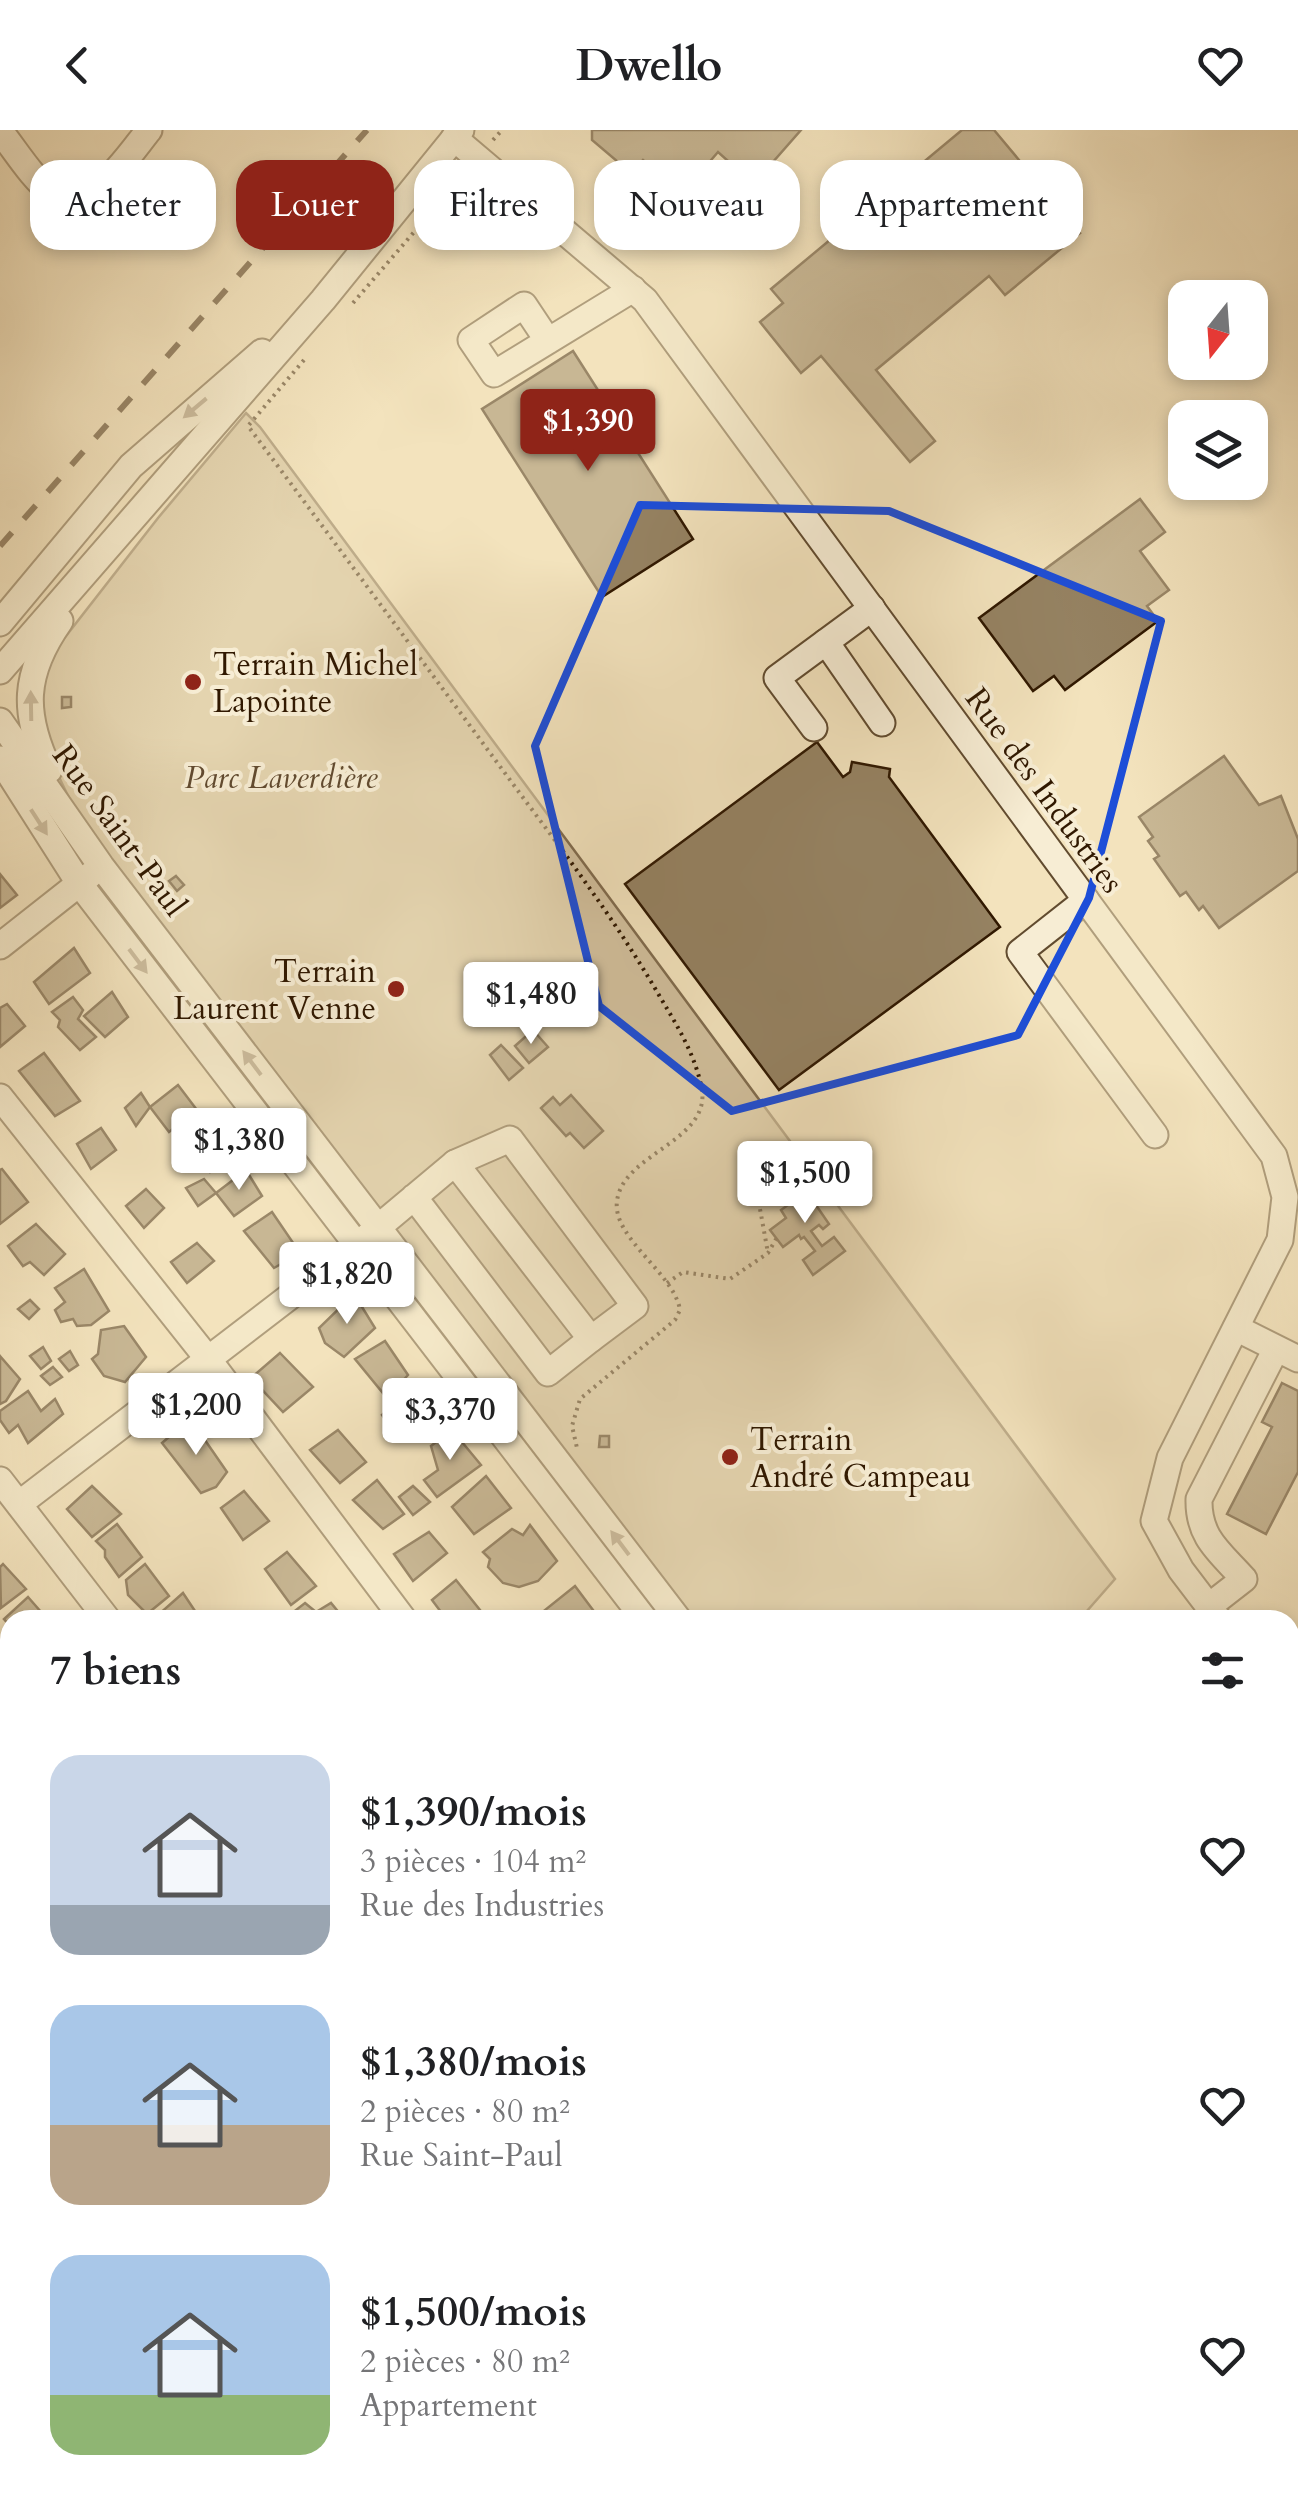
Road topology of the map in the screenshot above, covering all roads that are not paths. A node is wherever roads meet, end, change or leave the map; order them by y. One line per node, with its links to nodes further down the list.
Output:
1 (150, 130): 2 (street)
2 (0, 131)
3 (457, 134): 4 (street, Rue des Industries); 5 (street)
4 (632, 289): 6 (street); 8 (street, Rue des Industries)
5 (333, 306): 7 (street); 9 (street, one-way to 9)
6 (548, 341)
7 (108, 551): 11 (street); 16 (street, one-way to 7)
8 (872, 608): 10 (street); 19 (street, Rue des Industries)
9 (0, 624)
10 (826, 642): 13 (street); 14 (street)
11 (0, 670)
12 (0, 721): 16 (street, Rue Saint-Paul)
13 (882, 722)
14 (814, 728)
15 (0, 759): 18 (street, Rue Saint-Paul, one-way to 18)
16 (77, 829): 17 (street, Rue Saint-Paul)
17 (101, 866): 18 (street); 21 (street, Rue Saint-Paul)
18 (79, 884): 20 (street); 22 (street, Rue Saint-Paul, one-way to 22)
19 (1086, 900): 26 (street); 31 (street, Rue des Industries)
20 (0, 946)
21 (187, 978): 22 (street); 24 (street, Rue Saint-Paul, one-way to 21)
22 (165, 995): 25 (street, Rue Saint-Paul)
23 (0, 1096): 35 (street)
24 (282, 1102): 25 (street); 29 (street, Rue Saint-Paul)
25 (260, 1119): 30 (street, Rue Saint-Paul)
26 (1154, 1135)
27 (455, 1162): 28 (street); 32 (street); 32 (street)
28 (414, 1197): 29 (street); 33 (street)
29 (378, 1227): 30 (street); 36 (street, Rue Saint-Paul)
30 (356, 1244): 35 (street); 37 (street, Rue Saint-Paul)
31 (1236, 1328): 34 (street); 48 (street, Rue des Industries)
32 (591, 1339): 33 (street)
33 (530, 1349): 36 (street)
34 (1287, 1354): 49 (street)
35 (208, 1358): 41 (street); 44 (street)
36 (490, 1372): 37 (street); 38 (street, Rue Saint-Paul)
37 (464, 1384): 40 (street, Rue Saint-Paul)
38 (579, 1471): 40 (street); 42 (street, Rue Saint-Paul, one-way to 38)
39 (0, 1480): 41 (street)
40 (552, 1499): 45 (street, Rue Saint-Paul)
41 (19, 1504): 43 (street)
42 (657, 1591): 46 (street, Rue Saint-Paul); 47 (street, Rue Saint-Paul)
43 (100, 1610)
44 (397, 1610)
45 (638, 1610)
46 (642, 1610)
47 (671, 1610)
48 (1211, 1610)
49 (1221, 1610)

